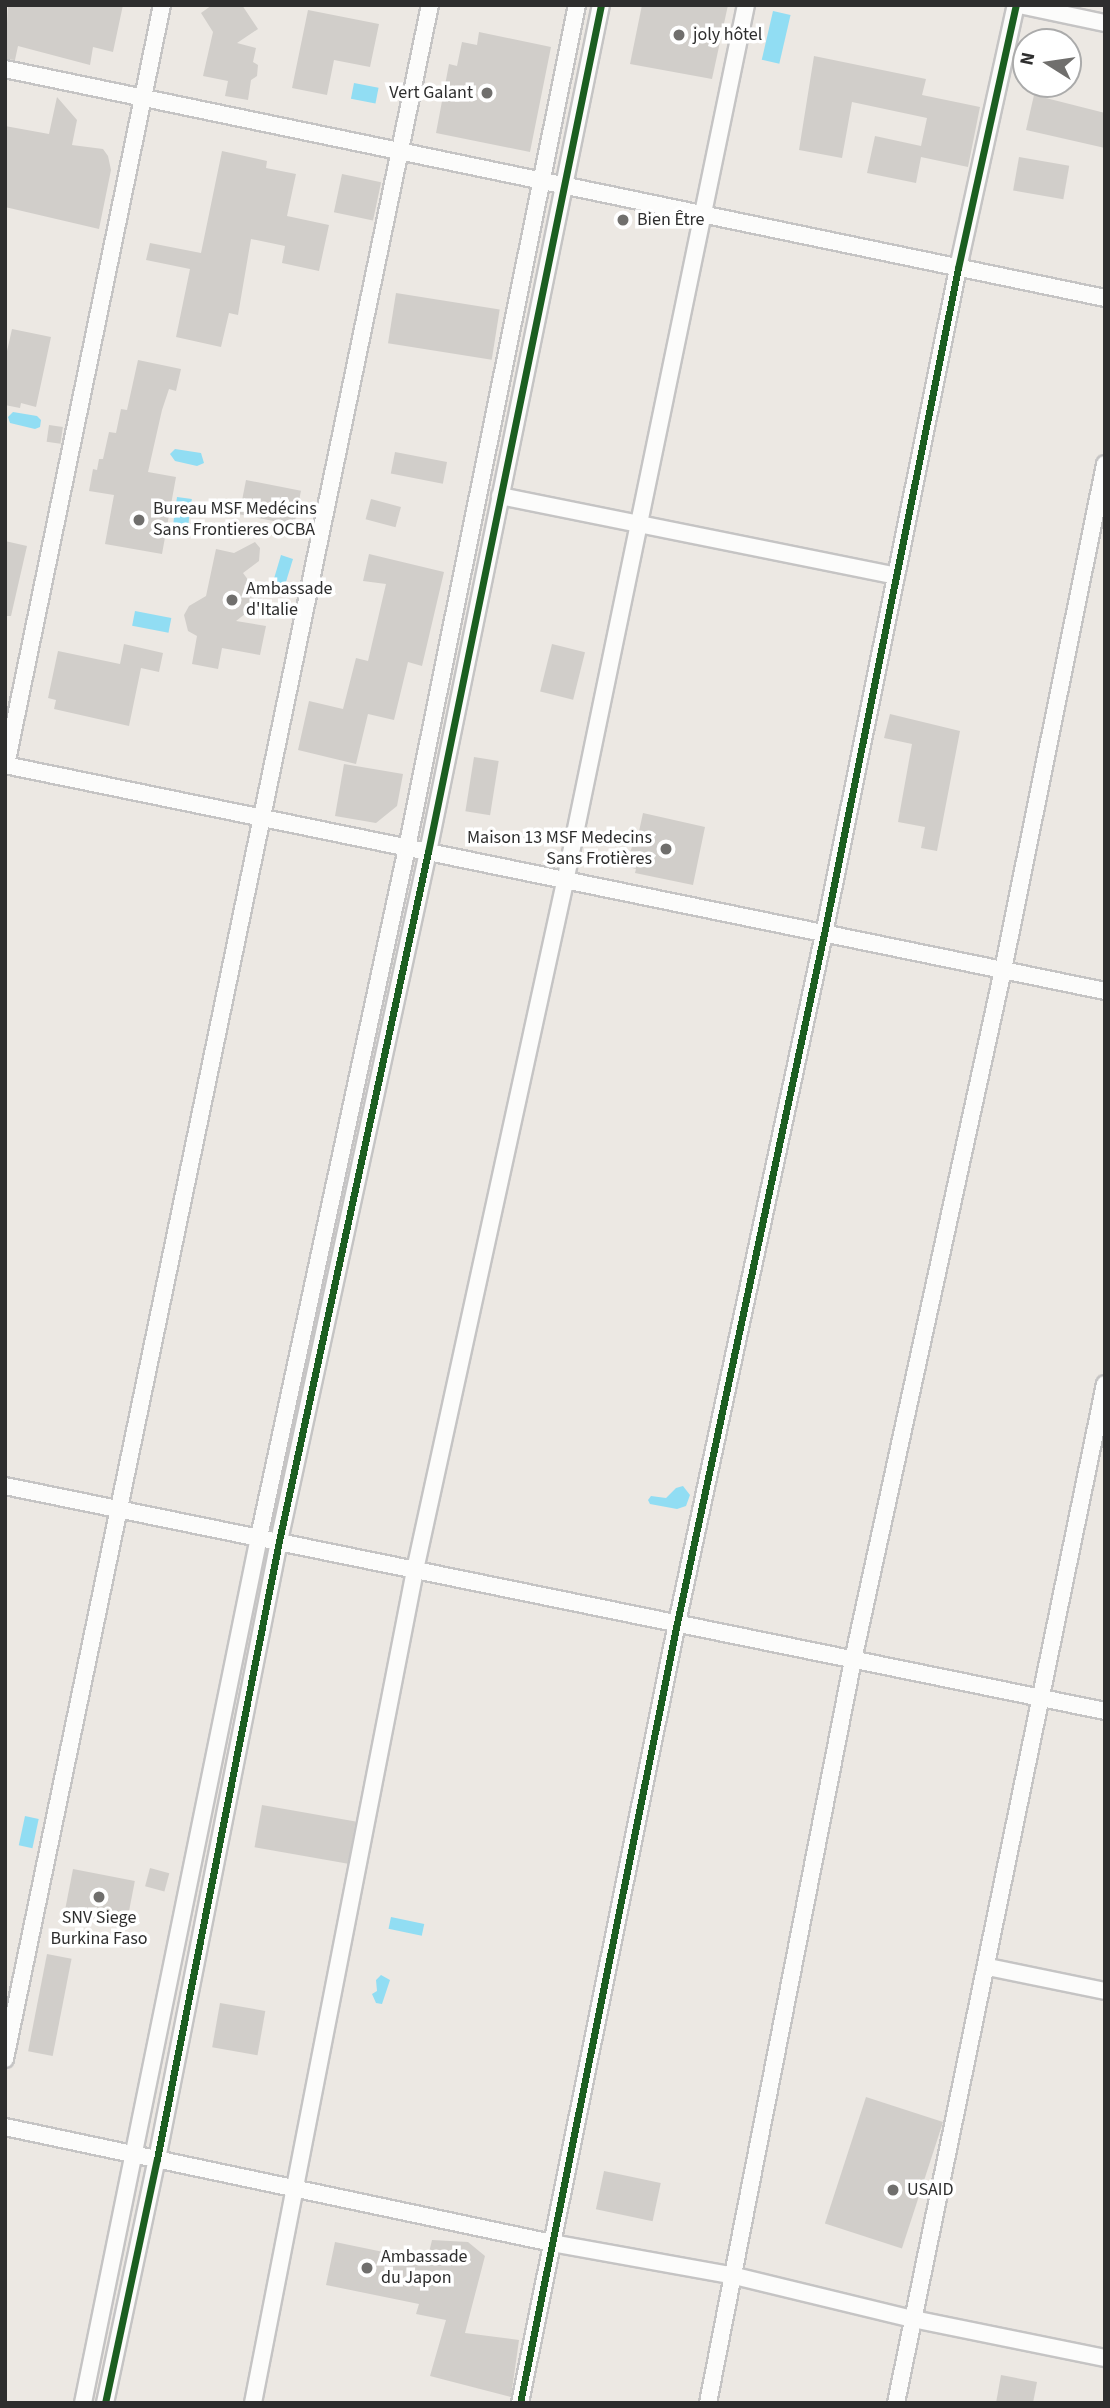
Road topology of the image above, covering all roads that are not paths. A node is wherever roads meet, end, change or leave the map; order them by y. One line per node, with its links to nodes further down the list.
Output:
1 (162, 5): 9 (street)
2 (430, 5): 10 (street)
3 (577, 5): 11 (street)
4 (601, 5): 12 (street)
5 (746, 5): 13 (street)
6 (1018, 5): 7 (street); 14 (street)
7 (1105, 23)
8 (5, 69): 9 (street)
9 (143, 100): 10 (street); 20 (street)
10 (398, 152): 11 (street); 21 (street)
11 (542, 182): 12 (street); 22 (street)
12 (563, 188): 13 (street); 17 (street)
13 (702, 214): 14 (street); 18 (street)
14 (958, 268): 15 (street); 19 (street)
15 (1105, 298)
16 (1105, 464): 26 (street)
17 (500, 496): 18 (street); 23 (street)
18 (637, 526): 19 (street); 24 (street)
19 (896, 576): 25 (street)
20 (6, 765): 21 (street)
21 (263, 817): 22 (street); 30 (street)
22 (407, 848): 23 (street); 31 (street)
23 (428, 852): 24 (street); 32 (street)
24 (565, 882): 25 (street); 33 (street)
25 (824, 934): 26 (street); 34 (street)
26 (1003, 971): 27 (street); 35 (street)
27 (1105, 991)
28 (1105, 1384): 36 (street)
29 (5, 1486): 30 (street)
30 (121, 1511): 31 (street); 40 (street)
31 (260, 1537): 32 (street); 42 (street)
32 (279, 1541): 33 (street); 43 (street)
33 (415, 1570): 34 (street); 44 (street)
34 (677, 1623): 35 (street); 45 (street)
35 (853, 1660): 36 (street); 46 (street)
36 (1041, 1699): 37 (street); 38 (street)
37 (1105, 1712)
38 (988, 1967): 39 (street); 47 (street)
39 (1105, 1991)
40 (5, 2059)
41 (5, 2127): 42 (street)
42 (133, 2153): 43 (street); 49 (street)
43 (158, 2159): 44 (street); 50 (street)
44 (296, 2189): 45 (street); 51 (street)
45 (552, 2243): 46 (street); 52 (street)
46 (735, 2276): 47 (street); 53 (street)
47 (914, 2319): 48 (street); 54 (street)
48 (1105, 2358)
49 (83, 2403)
50 (105, 2403)
51 (253, 2403)
52 (520, 2403)
53 (708, 2403)
54 (896, 2403)

